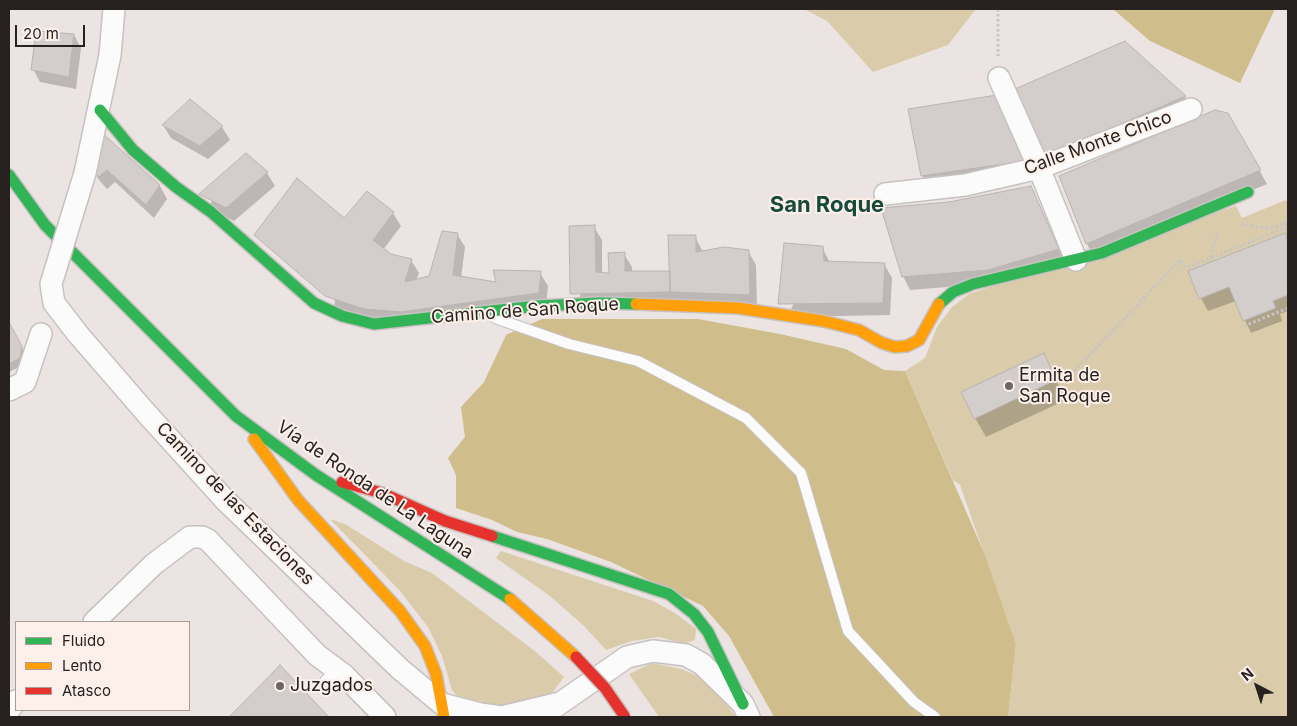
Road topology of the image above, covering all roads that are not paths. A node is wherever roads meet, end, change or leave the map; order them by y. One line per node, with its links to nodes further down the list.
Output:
1 (114, 9): 4 (street, Camino de las Estaciones)
2 (999, 78): 5 (street)
3 (1191, 109): 5 (street, Calle Monte Chico)
4 (100, 110): 10 (main road, Camino de San Roque); 18 (street, Camino de las Estaciones, bridge)
5 (1039, 168): 8 (street, Calle Monte Chico); 9 (street)
6 (9, 175): 13 (main road, Vía de Ronda de La Laguna)
7 (1248, 192): 9 (main road, Camino de San Roque)
8 (885, 194)
9 (1076, 260): 10 (main road, Camino de San Roque)
10 (478, 312): 22 (lane)
11 (41, 334): 12 (street)
12 (9, 390)
13 (236, 416): 14 (main road, Vía de Ronda de La Laguna); 18 (main road)
14 (316, 475): 17 (main road); 21 (main road, Vía de Ronda de La Laguna, bridge)
15 (95, 621): 19 (street)
16 (560, 703): 17 (street); 18 (street); 20 (street)
17 (746, 711)
18 (439, 713)
19 (384, 717)
20 (539, 717)
21 (625, 717)
22 (935, 717)

